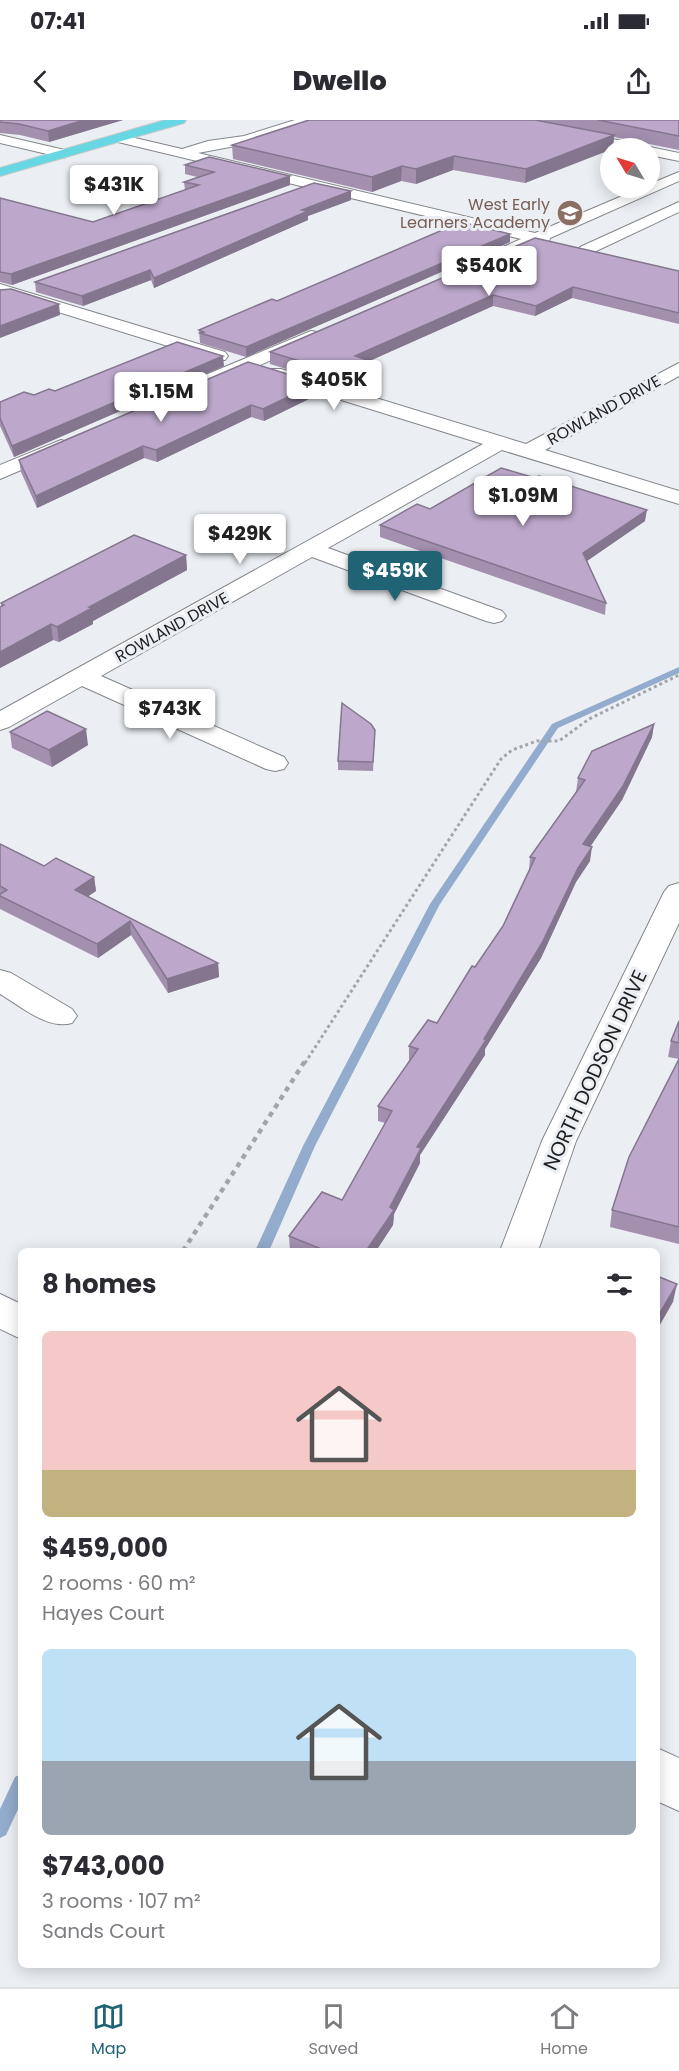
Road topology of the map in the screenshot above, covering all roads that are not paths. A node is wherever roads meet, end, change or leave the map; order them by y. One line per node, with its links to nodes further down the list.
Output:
1 (179, 120): 5 (main road)
2 (308, 120): 10 (street)
3 (495, 120): 9 (street)
4 (478, 122): 11 (street)
5 (145, 130): 7 (main road); 10 (street)
6 (220, 130): 10 (street)
7 (118, 138): 10 (street); 13 (main road)
8 (0, 139): 13 (street)
9 (600, 141)
10 (179, 142): 19 (street)
11 (600, 147)
12 (660, 153): 14 (street)
13 (64, 154): 17 (main road)
14 (679, 157)
15 (660, 159): 16 (street)
16 (679, 163)
17 (0, 172)
18 (679, 176): 22 (street)
19 (312, 185): 20 (street); 22 (street)
20 (289, 193)
21 (679, 206): 23 (street)
22 (537, 238): 23 (street); 25 (street)
23 (576, 247): 24 (street)
24 (609, 255)
25 (483, 262)
26 (35, 285): 27 (street)
27 (4, 293): 29 (street)
28 (332, 327): 29 (street)
29 (246, 364): 31 (street); 33 (street)
30 (679, 368): 34 (street, ROWLAND DRIVE)
31 (193, 388)
32 (75, 440): 35 (street)
33 (500, 443): 34 (street); 37 (street, ROWLAND DRIVE)
34 (529, 452): 36 (street)
35 (0, 473)
36 (679, 498)
37 (310, 549): 38 (street); 39 (street, ROWLAND DRIVE)
38 (494, 616)
39 (82, 677): 40 (street, ROWLAND DRIVE); 41 (street)
40 (0, 722)
41 (275, 763)
42 (679, 892): 45 (street, NORTH DODSON DRIVE)
43 (0, 980): 44 (street)
44 (61, 1016)
45 (520, 1248)
46 (0, 1309): 47 (street)
47 (18, 1322)
48 (660, 1774): 49 (street)
49 (679, 1787)

